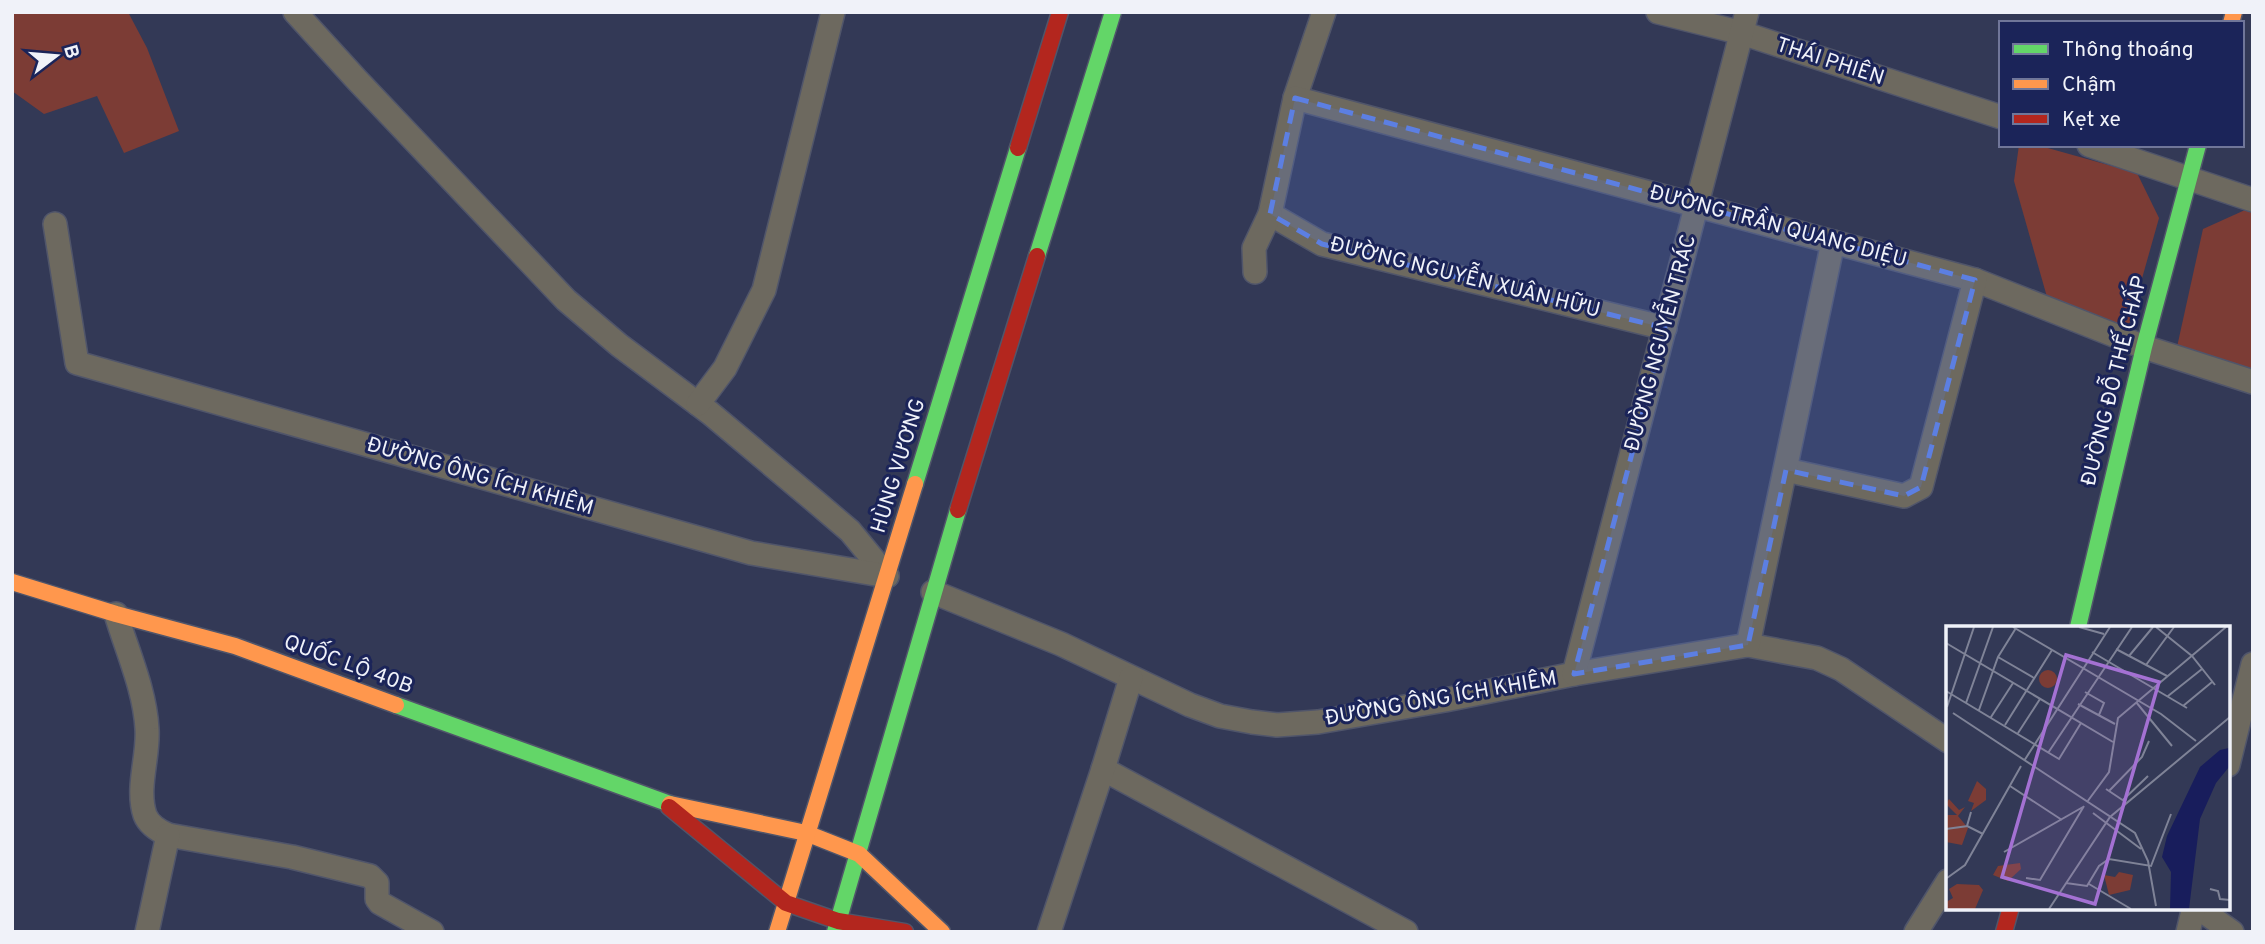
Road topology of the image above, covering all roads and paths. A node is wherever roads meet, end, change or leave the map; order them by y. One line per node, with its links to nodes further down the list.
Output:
1 (295, 12): 23 (street)
2 (833, 12): 23 (street)
3 (1060, 12): 25 (main road, HÙNG VƯƠNG)
4 (1113, 12): 27 (main road)
5 (1324, 12): 8 (street)
6 (1658, 12): 7 (street, THÁI PHIÊN)
7 (1744, 23): 9 (street, THÁI PHIÊN); 14 (street, ĐƯỜNG NGUYỄN TRÁC)
8 (1295, 98): 14 (street, ĐƯỜNG TRẦN QUANG DIỆU); 15 (street)
9 (1999, 116)
10 (2094, 147): 12 (street)
11 (2197, 147): 12 (main road, ĐƯỜNG ĐỖ THẾ CHẤP)
12 (2189, 178): 13 (street); 21 (main road, ĐƯỜNG ĐỖ THẾ CHẤP)
13 (2253, 200)
14 (1697, 205): 17 (street, ĐƯỜNG TRẦN QUANG DIỆU); 20 (street, ĐƯỜNG NGUYỄN TRÁC)
15 (1270, 214): 18 (street); 20 (street, ĐƯỜNG NGUYỄN XUÂN HỮU)
16 (55, 224): 25 (street, ĐƯỜNG ÔNG ÍCH KHIÊM)
17 (1833, 242): 19 (street, ĐƯỜNG TRẦN QUANG DIỆU); 24 (street)
18 (1255, 272)
19 (1975, 280): 21 (street, ĐƯỜNG TRẦN QUANG DIỆU); 24 (street)
20 (1665, 328): 32 (street, ĐƯỜNG NGUYỄN TRÁC)
21 (2144, 347): 22 (street, ĐƯỜNG TRẦN QUANG DIỆU); 29 (main road, ĐƯỜNG ĐỖ THẾ CHẤP)
22 (2253, 382)
23 (698, 404): 25 (street)
24 (1786, 470): 30 (street)
25 (893, 578): 38 (main road, HÙNG VƯƠNG)
26 (12, 582): 28 (main road, QUỐC LỘ 40B)
27 (927, 590): 33 (street, ĐƯỜNG ÔNG ÍCH KHIÊM); 40 (main road)
28 (116, 614): 37 (main road, QUỐC LỘ 40B); 39 (street)
29 (2078, 626)
30 (1748, 645): 32 (street, ĐƯỜNG ÔNG ÍCH KHIÊM); 34 (street, ĐƯỜNG ÔNG ÍCH KHIÊM)
31 (2253, 664): 35 (street)
32 (1574, 674): 33 (street, ĐƯỜNG ÔNG ÍCH KHIÊM)
33 (1131, 678): 36 (street)
34 (1946, 740)
35 (2230, 757)
36 (1103, 769): 47 (street); 53 (street)
37 (665, 803): 38 (main road); 42 (main road)
38 (806, 833): 40 (main road); 42 (main road, HÙNG VƯƠNG)
39 (169, 835): 48 (street); 49 (street)
40 (859, 854): 46 (main road); 52 (main road)
41 (1946, 884): 54 (street)
42 (786, 902): 46 (main road); 50 (main road, HÙNG VƯƠNG)
43 (2010, 909): 55 (main road)
44 (2195, 909): 56 (street)
45 (2199, 909): 57 (street)
46 (837, 926): 51 (main road)
47 (1051, 931)
48 (147, 932)
49 (432, 932)
50 (777, 932)
51 (905, 932)
52 (942, 932)
53 (1406, 932)
54 (1916, 932)
55 (2004, 932)
56 (2188, 932)
57 (2232, 932)

